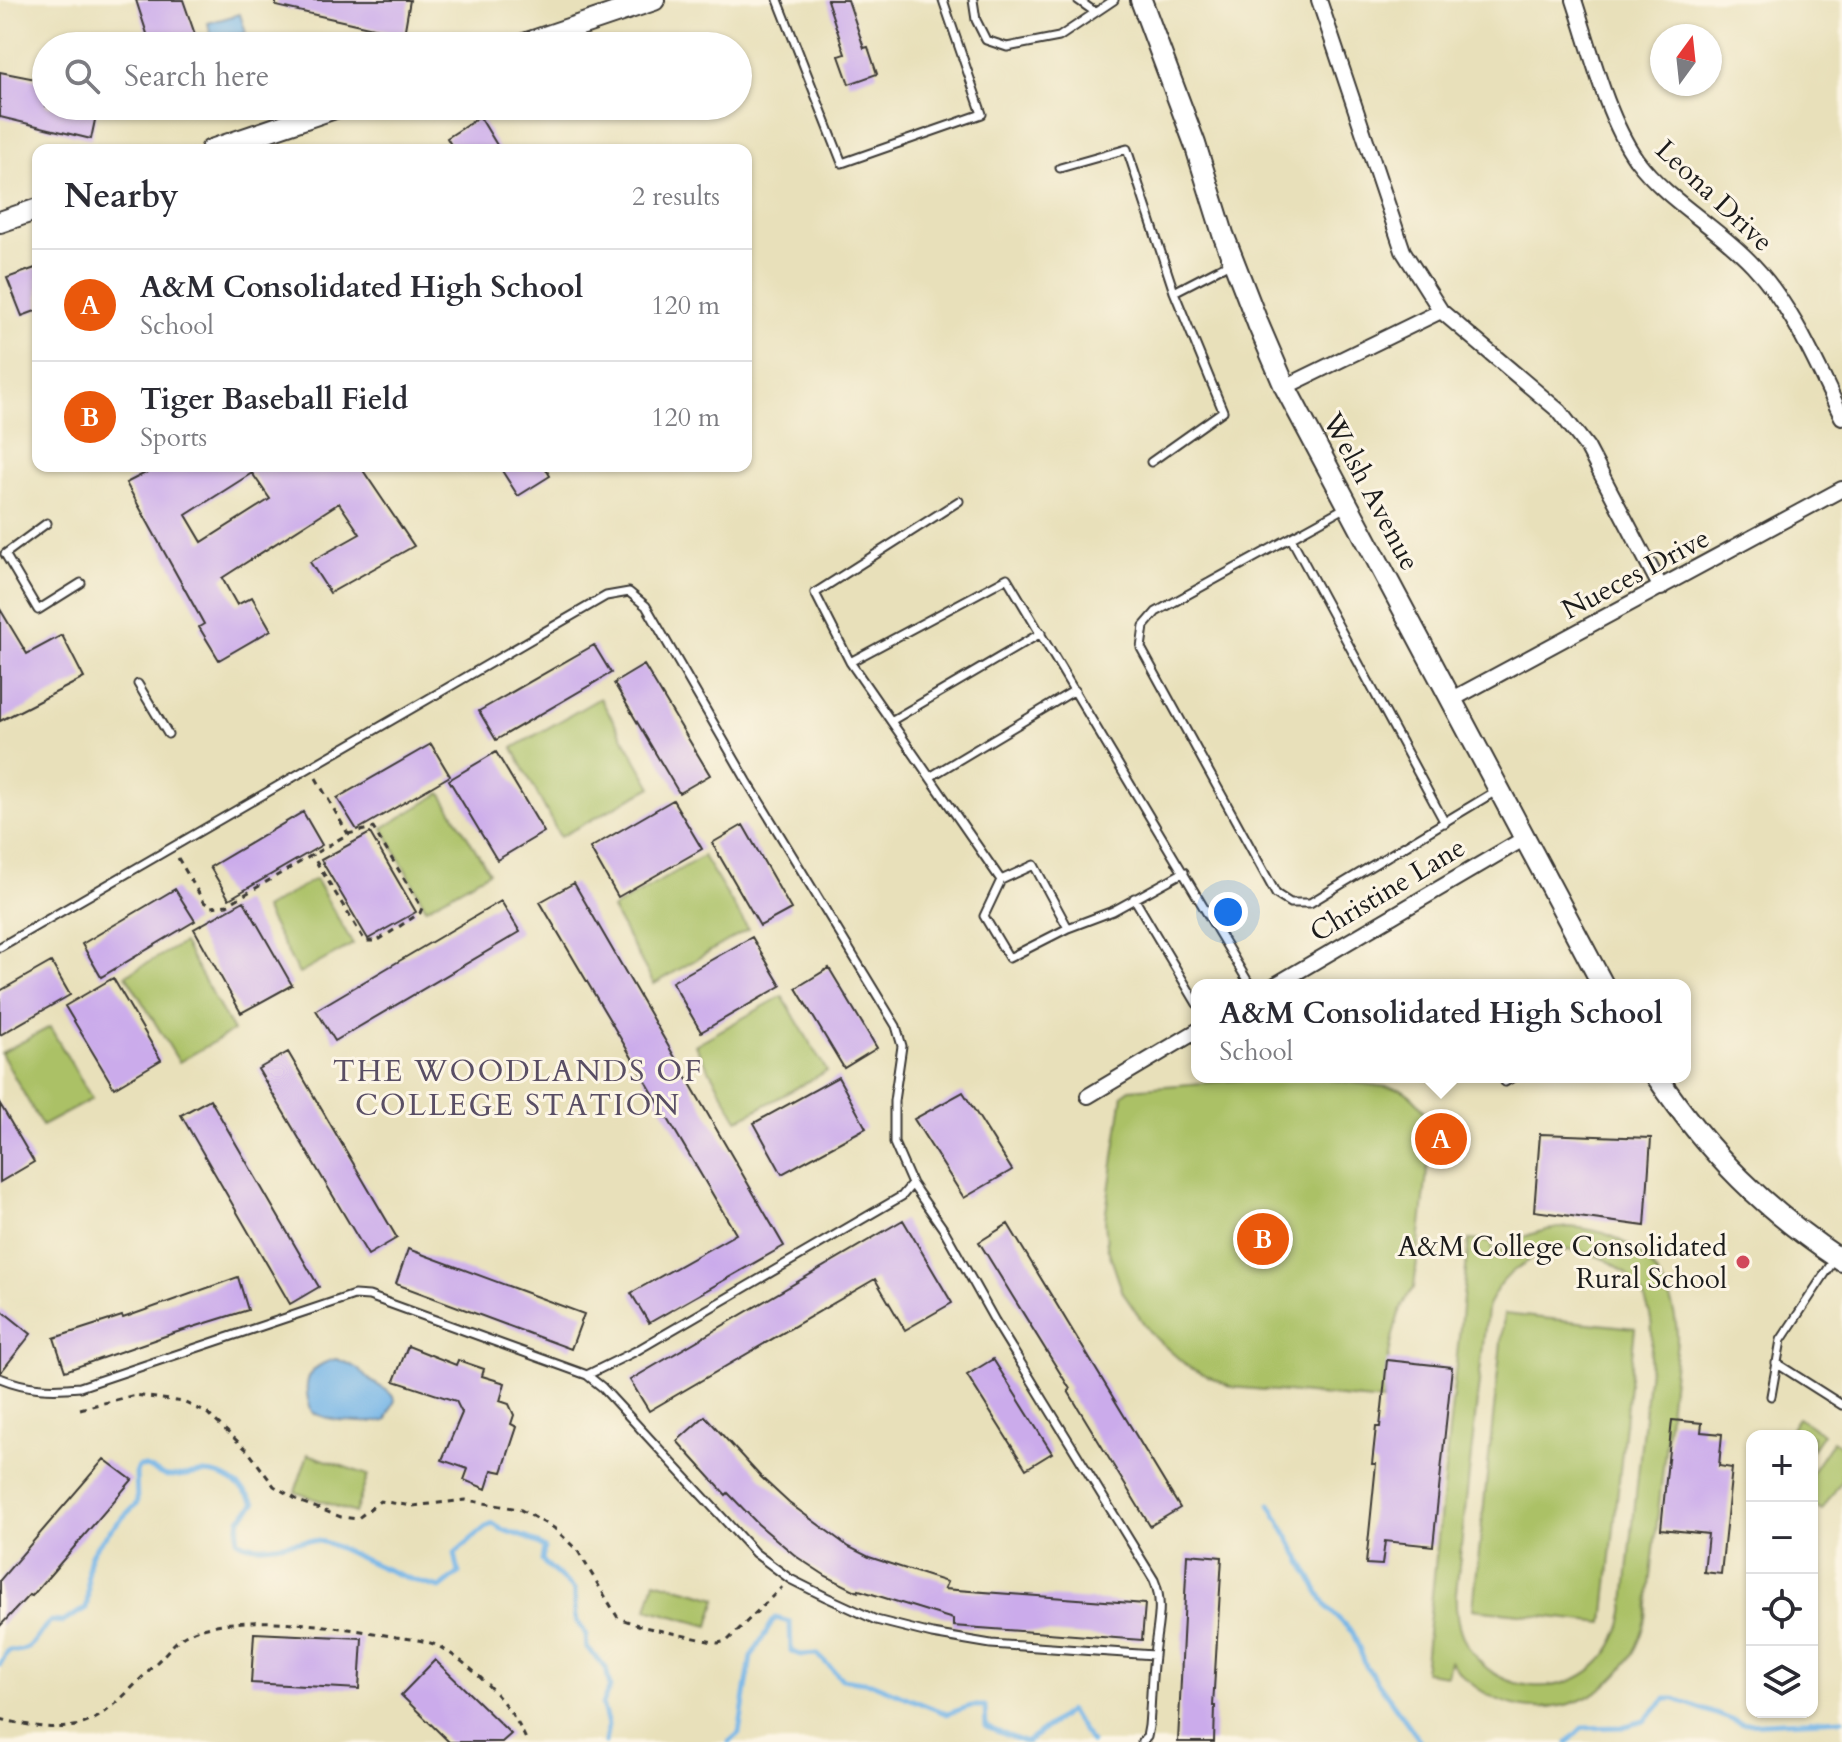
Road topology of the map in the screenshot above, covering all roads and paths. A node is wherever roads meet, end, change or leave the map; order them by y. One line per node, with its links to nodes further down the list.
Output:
1 (654, 0): 12 (main road)
2 (778, 0): 3 (lane)
3 (943, 0)
4 (973, 0): 11 (lane)
5 (1078, 0): 11 (lane)
6 (1091, 0): 11 (lane)
7 (1114, 0): 11 (lane)
8 (1141, 0): 18 (main road, Welsh Avenue)
9 (1319, 0): 20 (street)
10 (1574, 0): 22 (street, Leona Drive)
11 (1095, 12)
12 (559, 32)
13 (300, 120): 14 (main road)
14 (229, 144)
15 (1060, 168): 19 (lane)
16 (32, 211): 17 (main road)
17 (0, 222)
18 (1234, 261): 19 (lane); 21 (main road, Welsh Avenue)
19 (1174, 292): 23 (lane)
20 (1441, 311): 21 (street); 30 (street)
21 (1285, 387): 26 (main road, Welsh Avenue)
22 (1842, 417)
23 (1151, 462)
24 (1842, 489): 30 (street, Nueces Drive)
25 (959, 501): 32 (lane)
26 (1348, 506): 28 (lane); 35 (main road, Welsh Avenue)
27 (47, 523): 29 (lane)
28 (1291, 538): 41 (lane); 41 (lane)
29 (81, 583)
30 (1661, 588): 35 (street, Nueces Drive)
31 (1041, 633): 32 (lane); 34 (lane); 36 (lane)
32 (850, 662): 36 (lane)
33 (138, 684): 37 (lane)
34 (1075, 690): 39 (lane); 46 (lane)
35 (1451, 700): 40 (main road, Welsh Avenue)
36 (891, 721): 39 (lane)
37 (168, 734)
38 (309, 767): 42 (path); 44 (lane); 58 (lane)
39 (930, 777): 47 (lane)
40 (1499, 790): 41 (lane); 43 (main road, Welsh Avenue)
41 (1445, 823)
42 (348, 834): 45 (path); 45 (path)
43 (1525, 838): 52 (street, Christine Lane); 53 (main road, Welsh Avenue)
44 (172, 848): 45 (path); 50 (lane)
45 (312, 855)
46 (1184, 872): 48 (lane); 51 (lane)
47 (1001, 880): 49 (lane); 49 (lane)
48 (1134, 898): 49 (lane); 54 (lane)
49 (1068, 928)
50 (0, 947)
51 (1246, 979)
52 (1285, 979)
53 (1600, 979)
54 (1191, 994)
55 (1191, 1035): 57 (street)
56 (1661, 1083): 59 (main road)
57 (1088, 1096)
58 (912, 1184): 61 (lane); 67 (lane)
59 (1839, 1259): 60 (lane)
60 (1776, 1363): 63 (lane); 64 (lane)
61 (587, 1375): 62 (lane); 66 (lane)
62 (0, 1378)
63 (1771, 1396)
64 (1842, 1405)
65 (80, 1409): 66 (path)
66 (790, 1579): 67 (lane)
67 (1154, 1655): 70 (lane)
68 (0, 1719): 69 (path)
69 (527, 1742)
70 (1142, 1742)

